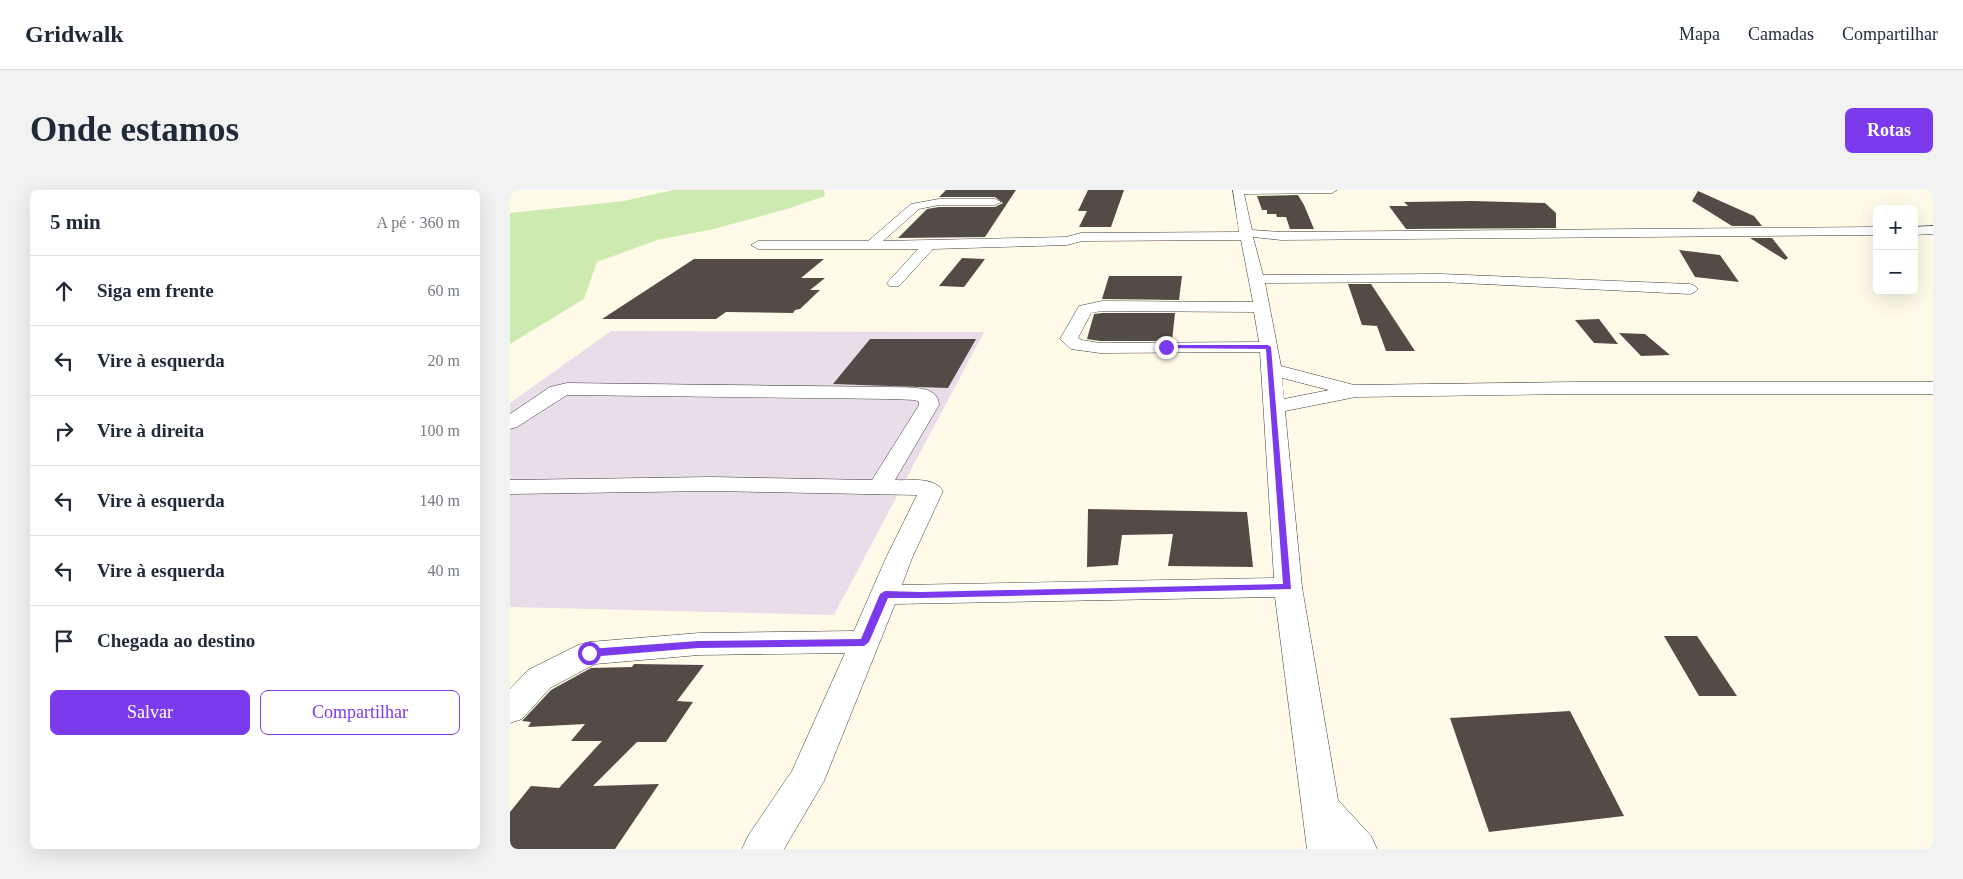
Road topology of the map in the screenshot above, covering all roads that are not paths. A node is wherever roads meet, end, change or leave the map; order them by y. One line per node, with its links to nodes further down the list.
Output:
1 (1238, 190): 2 (street); 7 (street)
2 (1332, 190)
3 (995, 202): 8 (street)
4 (1918, 230): 5 (street)
5 (1933, 230)
6 (1873, 231): 7 (street)
7 (1247, 238): 9 (street); 11 (street)
8 (871, 245): 9 (street); 10 (street)
9 (929, 245): 12 (street)
10 (758, 246)
11 (1257, 280): 13 (street); 14 (street)
12 (894, 283)
13 (1690, 289)
14 (1262, 307): 15 (street); 15 (street)
15 (1270, 358): 17 (street); 18 (street)
16 (1933, 388): 17 (street)
17 (1356, 392): 18 (street)
18 (1274, 407): 22 (street)
19 (510, 423): 20 (street)
20 (880, 486): 21 (street); 23 (street)
21 (510, 487)
22 (1288, 586): 23 (street); 26 (street)
23 (885, 594): 24 (street)
24 (864, 642): 25 (street); 27 (street)
25 (510, 710)
26 (1322, 810): 28 (street); 29 (street)
27 (762, 849)
28 (1327, 849)
29 (1357, 849)

